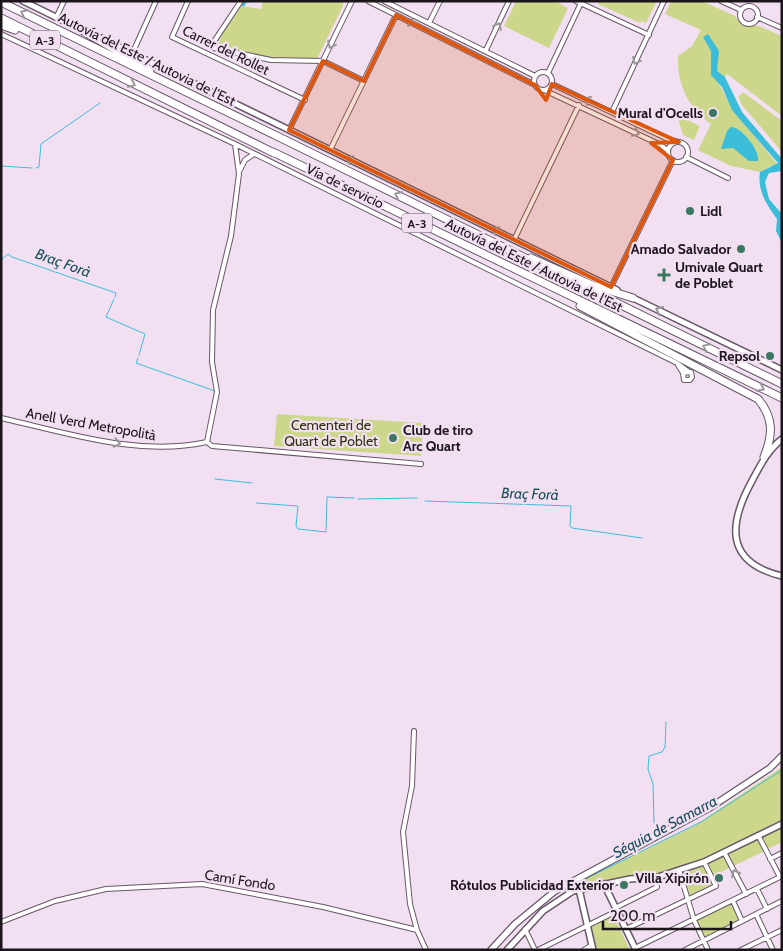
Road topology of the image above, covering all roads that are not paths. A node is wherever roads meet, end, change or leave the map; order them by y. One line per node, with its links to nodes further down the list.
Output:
1 (23, 1): 22 (street)
2 (64, 1): 22 (street)
3 (156, 1): 30 (street)
4 (188, 1): 40 (street, Carrer del Rollet)
5 (241, 1): 31 (street)
6 (352, 1): 31 (street, one-way to 31)
7 (368, 1): 19 (street)
8 (384, 1): 23 (street)
9 (440, 1): 23 (street)
10 (509, 1): 29 (street, one-way to 10)
11 (576, 1): 16 (street)
12 (664, 1): 28 (street)
13 (721, 1): 18 (street)
14 (755, 1): 17 (street)
15 (1, 2): 39 (highway, Autovía del Este / Autovia de l'Est / A-3, one-way to 15)
16 (582, 2): 28 (street); 33 (street)
17 (752, 7): 18 (street); 20 (street)
18 (741, 10): 20 (street)
19 (396, 15): 35 (street); 37 (street, one-way to 37)
20 (758, 17): 25 (street)
21 (1, 18): 32 (highway, Autovía del Este / Autovia de l'Est / A-3)
22 (56, 18): 26 (street)
23 (429, 23): 29 (street)
24 (1, 25): 32 (highway)
25 (782, 28)
26 (80, 29): 30 (street); 39 (highway)
27 (1, 34): 45 (street, Vía de servicio)
28 (649, 35): 42 (street, one-way to 42)
29 (486, 50): 34 (street)
30 (132, 54): 43 (street)
31 (323, 61): 35 (street); 40 (street)
32 (89, 62): 56 (highway, Autovía del Este / Autovia de l'Est / A-3, one-way to 56)
33 (548, 73): 34 (street); 36 (street)
34 (535, 76): 37 (street)
35 (364, 81): 46 (street)
36 (552, 84): 38 (street); 42 (street, one-way to 36)
37 (535, 85): 38 (street)
38 (544, 90): 41 (street)
39 (194, 95): 54 (highway, Autovía del Este / Autovia de l'Est / A-3, one-way to 39)
40 (305, 100): 43 (street)
41 (579, 105): 47 (street, one-way to 47); 53 (street)
42 (612, 112): 44 (street)
43 (289, 130): 46 (street)
44 (679, 142): 47 (street); 49 (street)
45 (235, 144): 48 (street, Vía de servicio); 51 (street)
46 (330, 150): 53 (street, one-way to 46)
47 (668, 151): 50 (street)
48 (254, 154): 51 (street); 59 (street, Vía de servicio)
49 (686, 157): 50 (street); 52 (street)
50 (673, 160): 55 (street)
51 (239, 174): 64 (street)
52 (728, 178)
53 (514, 240): 55 (street)
54 (521, 255): 57 (highway); 60 (highway, Autovía del Este / Autovia de l'Est / A-3, one-way to 54)
55 (611, 287): 57 (street)
56 (559, 292): 61 (highway, Autovía del Este / Autovia de l'Est / A-3, one-way to 61); 65 (highway)
57 (633, 298): 58 (street, one-way to 57)
58 (782, 370)
59 (686, 372)
60 (782, 384)
61 (782, 398)
62 (1, 418): 64 (street, Anell Verd Metropolità, one-way to 64)
63 (782, 439): 65 (street)
64 (207, 442): 66 (street)
65 (764, 457): 67 (street)
66 (422, 464)
67 (782, 576)
68 (414, 730): 96 (street)
69 (782, 756): 71 (main road)
70 (782, 761): 71 (main road)
71 (773, 765): 104 (main road)
72 (782, 824): 73 (street)
73 (758, 835): 74 (street); 76 (street)
74 (724, 852): 77 (street); 84 (street, one-way to 74)
75 (782, 853): 76 (street)
76 (770, 859): 80 (street)
77 (704, 862): 78 (street); 85 (street)
78 (680, 870): 79 (street); 85 (street)
79 (653, 877): 81 (street); 89 (street)
80 (781, 877): 82 (street)
81 (604, 884): 83 (street); 89 (street)
82 (757, 888): 84 (street); 88 (street)
83 (578, 889): 94 (street); 97 (street)
84 (746, 894): 86 (street)
85 (688, 899): 91 (street); 95 (street)
86 (732, 901): 91 (street); 92 (street)
87 (782, 902): 88 (street)
88 (767, 908): 90 (street)
89 (616, 909): 94 (street); 95 (street)
90 (756, 914): 92 (street); 99 (street)
91 (694, 920): 100 (street); 102 (street)
92 (742, 921): 100 (street)
93 (1, 922): 96 (street, Camí Fondo)
94 (588, 925): 101 (street); 106 (street)
95 (626, 929): 102 (street)
96 (417, 930): 103 (street)
97 (526, 930): 105 (street); 106 (street)
98 (782, 930): 99 (street)
99 (767, 937): 110 (street); 111 (street)
100 (703, 940): 108 (street); 109 (street)
101 (593, 948): 107 (street)
102 (636, 949)
103 (426, 950)
104 (491, 950)
105 (507, 950)
106 (537, 950)
107 (584, 950)
108 (685, 950)
109 (708, 950)
110 (741, 950)
111 (774, 950)

